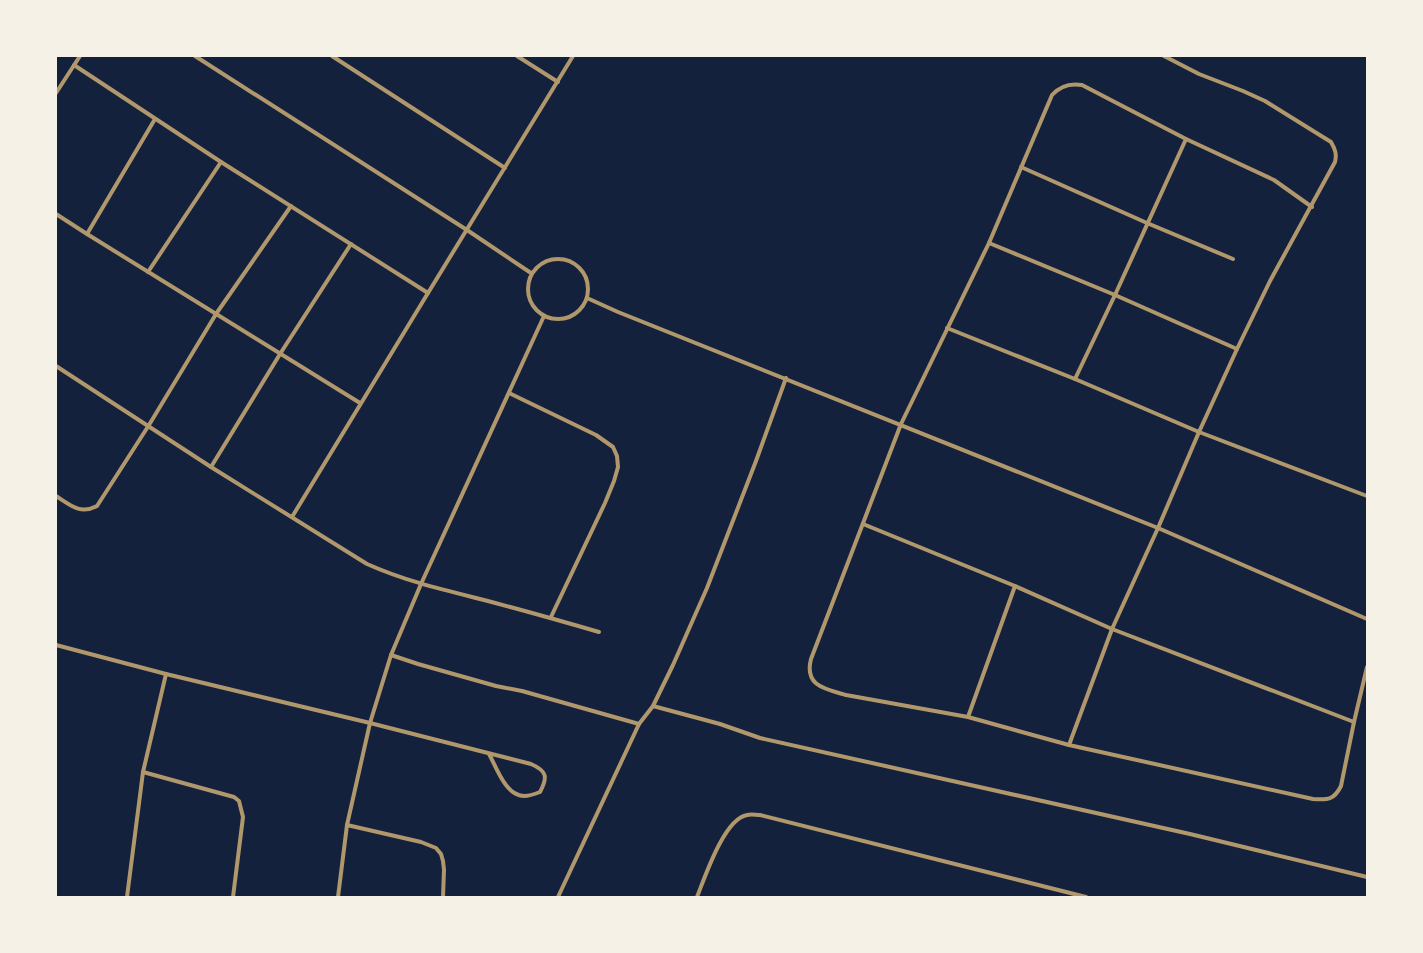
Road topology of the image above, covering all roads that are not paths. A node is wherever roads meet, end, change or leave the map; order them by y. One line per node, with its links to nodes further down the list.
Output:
1 (80, 56): 7 (street)
2 (195, 56): 19 (street)
3 (332, 56): 13 (street)
4 (517, 56): 8 (street)
5 (573, 56): 8 (street)
6 (1164, 56): 16 (street)
7 (74, 65): 9 (street); 10 (street)
8 (558, 82): 13 (street)
9 (56, 93)
10 (155, 119): 12 (street); 20 (street)
11 (1186, 139): 14 (street); 16 (street); 18 (street)
12 (221, 162): 15 (street); 24 (street)
13 (505, 168): 19 (street)
14 (1021, 168): 18 (street); 21 (street)
15 (291, 206): 22 (street); 29 (street)
16 (1312, 207): 32 (street)
17 (56, 214): 20 (street)
18 (1147, 223): 23 (street); 27 (street)
19 (467, 230): 25 (street); 26 (street)
20 (87, 234): 24 (street)
21 (989, 243): 27 (street); 31 (street)
22 (351, 244): 26 (street); 33 (street)
23 (1233, 259)
24 (148, 272): 29 (street)
25 (532, 274): 28 (street); 30 (street)
26 (428, 293): 38 (street)
27 (1115, 295): 32 (street); 36 (street)
28 (587, 298): 30 (street); 35 (street)
29 (216, 314): 33 (street); 40 (street)
30 (544, 316): 37 (street)
31 (947, 328): 36 (street); 39 (street)
32 (1237, 349): 41 (street)
33 (280, 354): 38 (street); 42 (street)
34 (56, 366): 40 (street)
35 (786, 378): 39 (street); 58 (street)
36 (1075, 379): 41 (street)
37 (509, 393): 48 (street); 50 (street)
38 (360, 403): 45 (street)
39 (901, 424): 46 (street); 47 (street)
40 (149, 425): 42 (street); 43 (street)
41 (1199, 432): 44 (street); 47 (street)
42 (210, 467): 45 (street)
43 (56, 496)
44 (1367, 496)
45 (292, 517): 48 (street)
46 (863, 524): 49 (street); 59 (street)
47 (1158, 528): 51 (street); 52 (street)
48 (421, 584): 50 (street); 55 (street)
49 (1015, 586): 52 (street); 59 (street)
50 (551, 618): 53 (street)
51 (1367, 619)
52 (1112, 629): 60 (street); 63 (street)
53 (599, 632)
54 (56, 645): 57 (street)
55 (391, 654): 61 (street); 62 (street)
56 (1367, 667): 60 (street)
57 (166, 674): 61 (street); 65 (street)
58 (654, 706): 62 (street); 67 (street)
59 (968, 716): 63 (street)
60 (1354, 722): 63 (street)
61 (370, 723): 64 (street); 66 (street)
62 (639, 724): 72 (street)
63 (1069, 745)
64 (489, 754): 64 (street)
65 (143, 772): 68 (street); 69 (street)
66 (346, 825): 70 (street); 71 (street)
67 (1367, 877)
68 (127, 897)
69 (233, 897)
70 (338, 897)
71 (443, 897)
72 (558, 897)
73 (696, 897): 74 (street)
74 (1086, 897)

